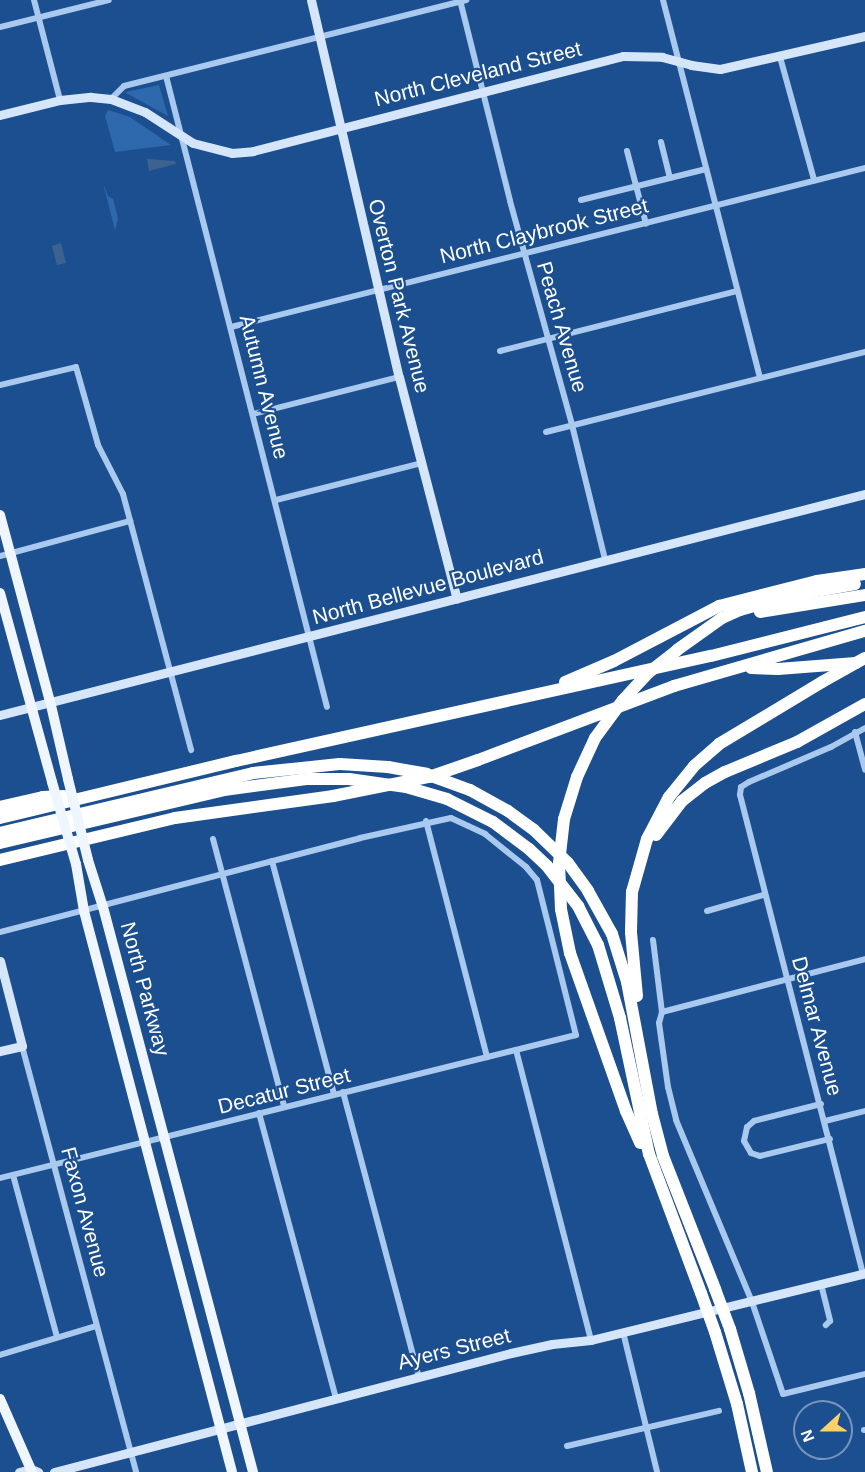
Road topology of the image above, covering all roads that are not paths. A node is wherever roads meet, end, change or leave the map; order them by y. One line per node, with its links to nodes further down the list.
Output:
1 (34, 0): 6 (street)
2 (109, 0): 6 (street)
3 (311, 0): 9 (street, Overton Park Avenue)
4 (462, 0): 9 (street); 13 (street, Peach Avenue)
5 (663, 0): 11 (street)
6 (38, 18): 7 (street); 15 (street)
7 (0, 27)
8 (865, 36): 10 (street, North Cleveland Street)
9 (321, 38): 12 (street); 17 (street, Overton Park Avenue)
10 (780, 57): 11 (street, North Cleveland Street); 24 (street)
11 (679, 61): 13 (street, North Cleveland Street); 22 (street)
12 (166, 76): 14 (street); 18 (street, Autumn Avenue)
13 (482, 92): 17 (street, North Cleveland Street); 29 (street, Peach Avenue)
14 (111, 99): 15 (street, North Cleveland Street); 18 (street, North Cleveland Street)
15 (60, 100): 16 (street, North Cleveland Street)
16 (0, 114)
17 (342, 128): 18 (street, North Cleveland Street); 30 (street, Overton Park Avenue)
18 (181, 136): 32 (street, Autumn Avenue)
19 (661, 142): 23 (street)
20 (627, 151): 25 (street)
21 (865, 168): 24 (street, North Claybrook Street)
22 (706, 169): 23 (street); 27 (street)
23 (670, 178): 25 (street)
24 (814, 180): 27 (street, North Claybrook Street)
25 (636, 187): 26 (street); 28 (street)
26 (581, 200)
27 (716, 205): 28 (street, North Claybrook Street); 31 (street)
28 (646, 224): 29 (street, North Claybrook Street)
29 (524, 252): 30 (street, North Claybrook Street); 33 (street, Peach Avenue)
30 (378, 288): 32 (street, North Claybrook Street); 36 (street, Overton Park Avenue)
31 (736, 291): 33 (street); 37 (street)
32 (231, 327): 39 (street, Autumn Avenue)
33 (548, 338): 34 (street); 40 (street, Peach Avenue)
34 (500, 351)
35 (865, 352): 37 (street)
36 (399, 377): 39 (street); 42 (street, Overton Park Avenue)
37 (760, 378): 40 (street)
38 (0, 385): 46 (street)
39 (253, 414): 44 (street, Autumn Avenue)
40 (572, 425): 41 (street); 48 (street, Peach Avenue)
41 (546, 432)
42 (423, 463): 44 (street); 53 (street, Overton Park Avenue)
43 (865, 494): 48 (street, North Bellevue Boulevard)
44 (276, 500): 57 (street, Autumn Avenue)
45 (0, 515): 47 (main road, North Parkway)
46 (130, 521): 47 (street); 60 (street)
47 (5, 554): 62 (main road, North Parkway)
48 (605, 559): 53 (street, North Bellevue Boulevard)
49 (865, 574): 61 (highway)
50 (865, 582): 55 (highway)
51 (0, 593): 64 (main road, North Parkway)
52 (865, 595): 55 (highway)
53 (457, 599): 57 (street, North Bellevue Boulevard)
54 (865, 617): 61 (highway)
55 (724, 621): 109 (highway, bridge)
56 (865, 631): 59 (highway)
57 (310, 636): 60 (street, North Bellevue Boulevard); 65 (street, Autumn Avenue)
58 (865, 660): 59 (highway); 79 (highway, bridge)
59 (738, 667): 78 (highway, bridge)
60 (170, 671): 62 (street, North Bellevue Boulevard); 69 (street)
61 (545, 691): 71 (highway)
62 (50, 701): 64 (street, North Bellevue Boulevard); 83 (main road, North Parkway, bridge)
63 (865, 704): 79 (highway)
64 (30, 707): 66 (street, North Bellevue Boulevard); 84 (main road, North Parkway, bridge)
65 (327, 707)
66 (0, 715)
67 (865, 728): 68 (street)
68 (855, 732): 70 (street); 82 (street, Delmar Avenue)
69 (191, 750)
70 (865, 770)
71 (92, 795): 72 (highway); 73 (highway)
72 (0, 807)
73 (0, 818)
74 (426, 821): 80 (street); 93 (street, Decatur Street); 95 (street)
75 (0, 833): 96 (highway)
76 (213, 839): 81 (street)
77 (0, 843): 109 (highway)
78 (0, 860)
79 (639, 860): 96 (highway)
80 (272, 861): 81 (street); 98 (street)
81 (223, 874): 83 (street); 100 (street)
82 (764, 895): 85 (street); 90 (street, Delmar Avenue)
83 (103, 907): 84 (street); 104 (main road, North Parkway)
84 (84, 911): 86 (street); 106 (main road, North Parkway)
85 (706, 911)
86 (0, 932)
87 (652, 940): 91 (street)
88 (865, 959): 90 (street)
89 (0, 962): 92 (street, Faxon Avenue)
90 (788, 979): 91 (street); 99 (street, Delmar Avenue)
91 (662, 1012): 113 (street)
92 (22, 1046): 94 (street); 107 (street, Faxon Avenue)
93 (516, 1050): 95 (street, Decatur Street); 118 (street)
94 (0, 1051)
95 (487, 1057): 97 (street, Decatur Street)
96 (644, 1073): 138 (highway, bridge)
97 (343, 1092): 98 (street, Decatur Street); 121 (street)
98 (334, 1094): 100 (street, Decatur Street)
99 (821, 1104): 103 (street, Delmar Avenue); 105 (street)
100 (285, 1106): 102 (street, Decatur Street)
101 (865, 1111): 103 (street)
102 (260, 1113): 104 (street, Decatur Street); 122 (street)
103 (825, 1121): 105 (street, Delmar Avenue)
104 (165, 1139): 106 (street, Decatur Street); 125 (main road, North Parkway)
105 (830, 1139): 111 (street, Delmar Avenue)
106 (145, 1143): 107 (street, Decatur Street); 126 (main road, North Parkway)
107 (54, 1164): 108 (street, Decatur Street); 115 (street, Faxon Avenue)
108 (13, 1175): 110 (street, Decatur Street); 117 (street)
109 (656, 1176): 137 (highway, bridge)
110 (0, 1178)
111 (864, 1274): 112 (street, Ayers Street)
112 (821, 1284): 113 (street, Ayers Street); 114 (street)
113 (751, 1299): 116 (street, Ayers Street); 120 (street)
114 (826, 1325)
115 (96, 1326): 117 (street); 129 (street, Faxon Avenue)
116 (623, 1332): 118 (street, Ayers Street); 127 (street)
117 (57, 1337): 119 (street)
118 (591, 1340): 121 (street, Ayers Street)
119 (0, 1355)
120 (865, 1374)
121 (419, 1377): 122 (street, Ayers Street)
122 (336, 1398): 125 (street, Ayers Street)
123 (0, 1399): 130 (main road)
124 (719, 1411): 127 (street)
125 (241, 1423): 126 (street, Ayers Street); 135 (main road, North Parkway)
126 (220, 1427): 129 (street, Ayers Street); 134 (main road, North Parkway)
127 (647, 1427): 128 (street); 136 (street)
128 (567, 1446)
129 (130, 1452): 132 (street, Ayers Street); 133 (street, Faxon Avenue)
130 (34, 1471): 131 (street)
131 (19, 1472)
132 (54, 1472)
133 (136, 1472)
134 (232, 1472)
135 (253, 1472)
136 (657, 1472)
137 (752, 1472)
138 (767, 1472)

